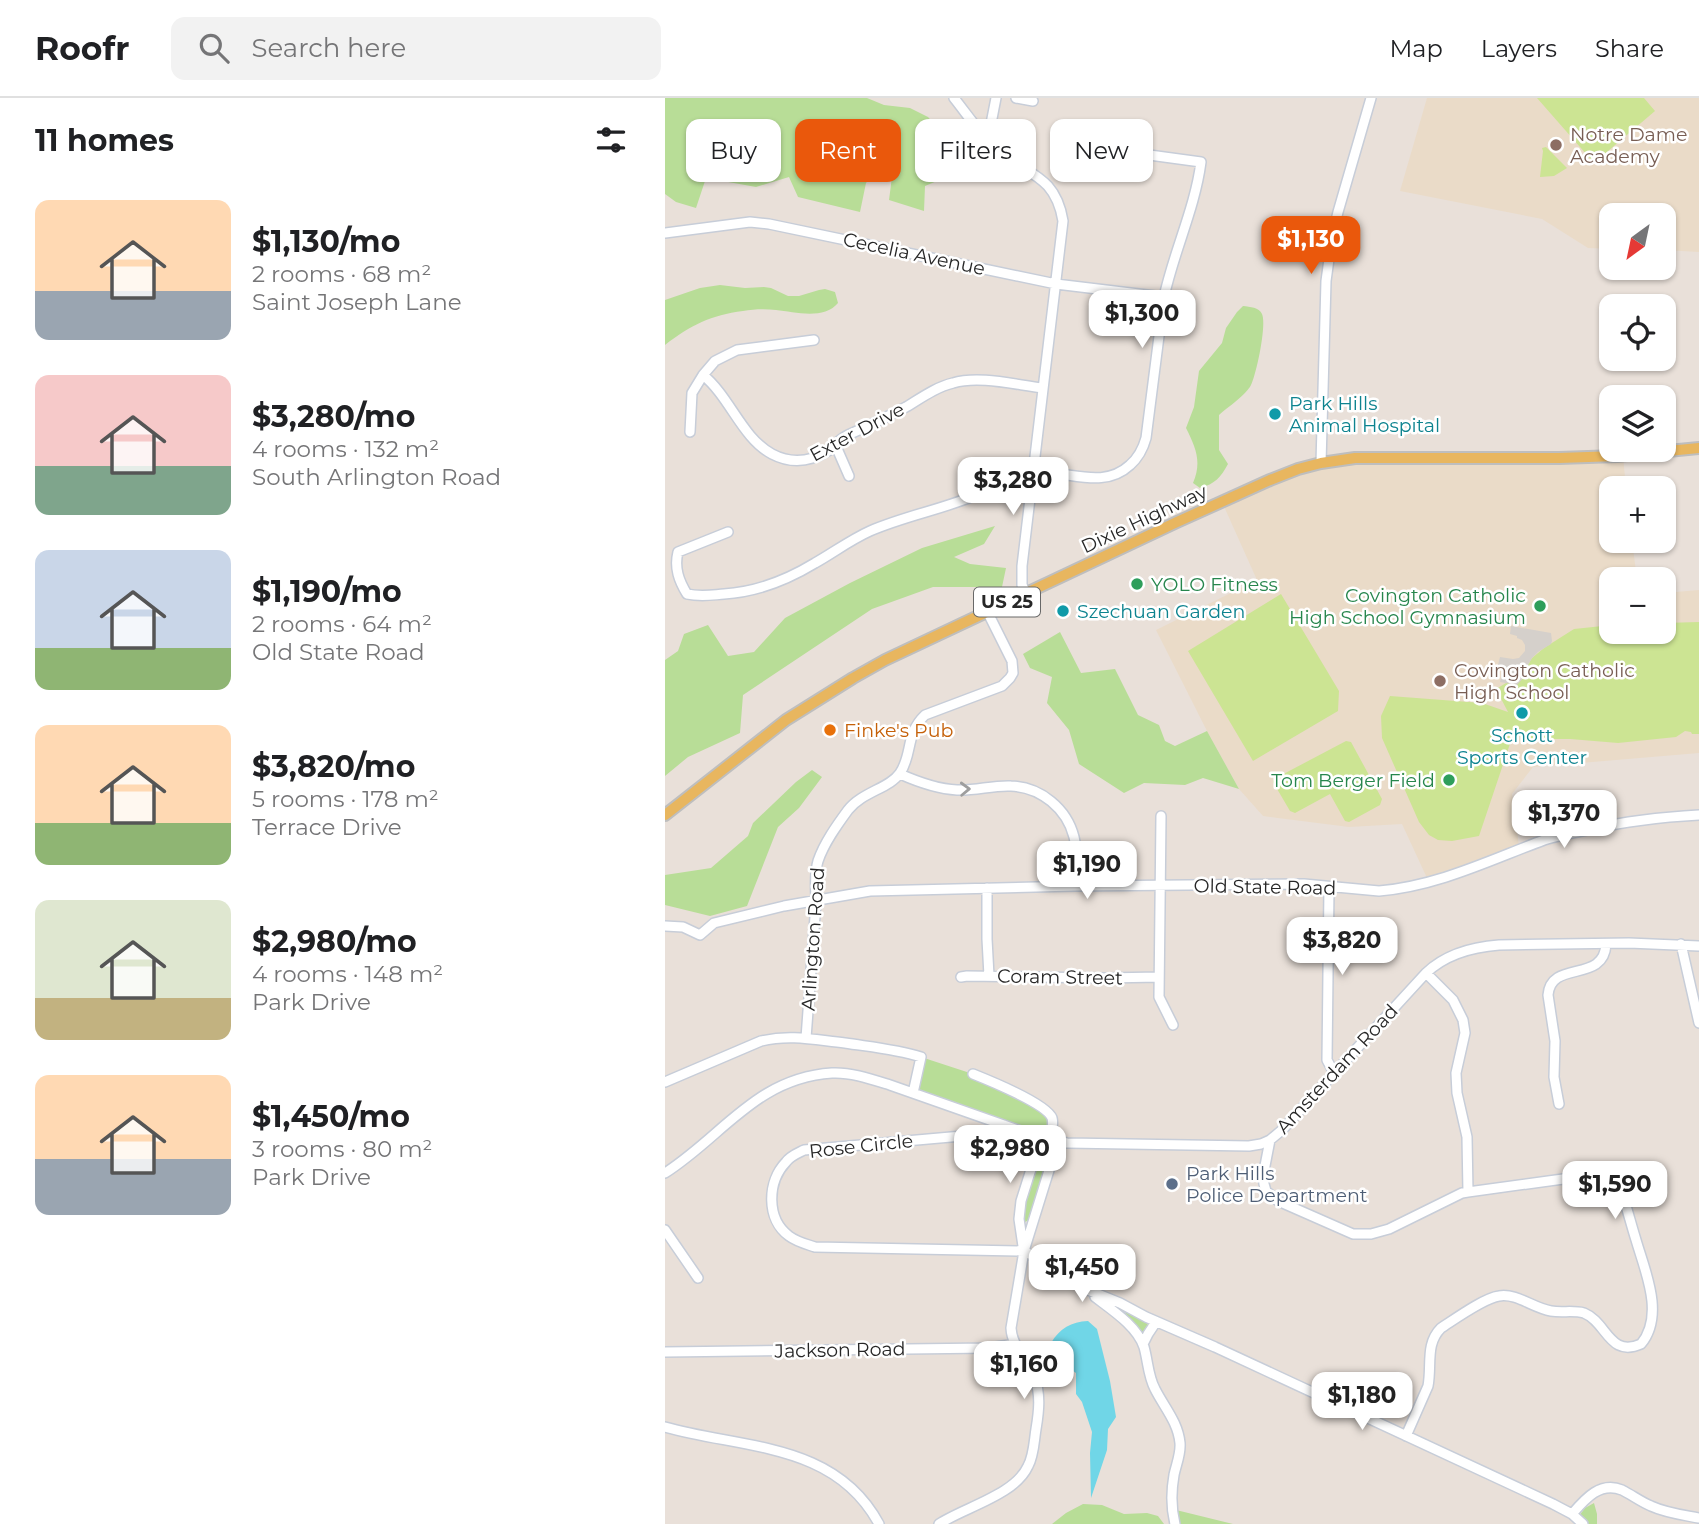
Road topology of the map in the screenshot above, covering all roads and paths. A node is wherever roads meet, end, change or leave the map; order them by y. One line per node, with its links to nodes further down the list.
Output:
1 (954, 98): 6 (street)
2 (996, 98): 7 (street)
3 (1016, 98): 5 (street)
4 (1371, 98): 19 (street)
5 (1033, 101)
6 (971, 119)
7 (992, 119)
8 (1153, 155): 12 (street)
9 (1036, 176): 11 (street)
10 (665, 233): 11 (street, Cecelia Avenue)
11 (1056, 284): 12 (street, Cecelia Avenue); 15 (street)
12 (1164, 297): 20 (street)
13 (814, 340): 14 (street)
14 (703, 375): 16 (street); 17 (street, Exter Drive)
15 (1043, 388): 17 (street, Exter Drive); 20 (street)
16 (690, 432)
17 (835, 444): 21 (street)
18 (1699, 448): 19 (main road, Dixie Highway / US 25)
19 (1321, 463): 23 (main road, Dixie Highway / US 25)
20 (1034, 473): 22 (street); 23 (street)
21 (849, 477)
22 (728, 532)
23 (1026, 593): 24 (main road, Dixie Highway / US 25)
24 (987, 611): 25 (street); 26 (main road, Dixie Highway / US 25)
25 (900, 774): 29 (street, one-way to 29); 33 (street, Arlington Road)
26 (665, 815)
27 (1699, 815): 31 (street, Old State Road)
28 (1161, 816): 30 (street)
29 (1075, 886): 30 (street, Old State Road); 32 (street, Old State Road)
30 (1160, 886): 31 (street, Old State Road); 41 (street)
31 (1329, 887): 45 (street)
32 (986, 888): 33 (street, Old State Road); 39 (street)
33 (816, 900): 34 (street, Old State Road); 44 (street, Arlington Road)
34 (665, 926)
35 (1606, 944): 36 (street, Amsterdam Road); 38 (street, Amsterdam Road); 49 (street)
36 (1681, 944): 37 (street, Amsterdam Road); 42 (street)
37 (1699, 946)
38 (1426, 973): 45 (street, Amsterdam Road); 54 (street)
39 (989, 976): 40 (street, Coram Street); 41 (street, Coram Street)
40 (961, 977)
41 (1159, 977): 43 (street)
42 (1699, 1023)
43 (1173, 1025)
44 (806, 1038): 47 (street); 48 (street)
45 (1334, 1073): 52 (street, Amsterdam Road)
46 (973, 1074): 51 (street)
47 (665, 1082)
48 (913, 1093): 50 (street, Amsterdam Road); 53 (street, Amsterdam Road)
49 (1559, 1104)
50 (1005, 1125): 51 (street, Amsterdam Road); 56 (street, Rose Circle)
51 (1050, 1140): 52 (street, Amsterdam Road); 56 (street); 56 (street)
52 (1270, 1140): 54 (street)
53 (665, 1173)
54 (1468, 1192): 64 (street)
55 (665, 1230): 57 (street)
56 (1024, 1251): 58 (street); 60 (street)
57 (698, 1278)
58 (1083, 1288): 59 (street); 61 (street)
59 (1156, 1322): 61 (street); 64 (street)
60 (1015, 1344): 62 (street, Jackson Road); 68 (street)
61 (1143, 1344): 69 (street)
62 (665, 1352)
63 (665, 1427): 67 (street)
64 (1406, 1436): 65 (street)
65 (1572, 1514): 66 (street); 70 (street)
66 (1699, 1518)
67 (879, 1524)
68 (939, 1524)
69 (1175, 1524)
70 (1583, 1524)

